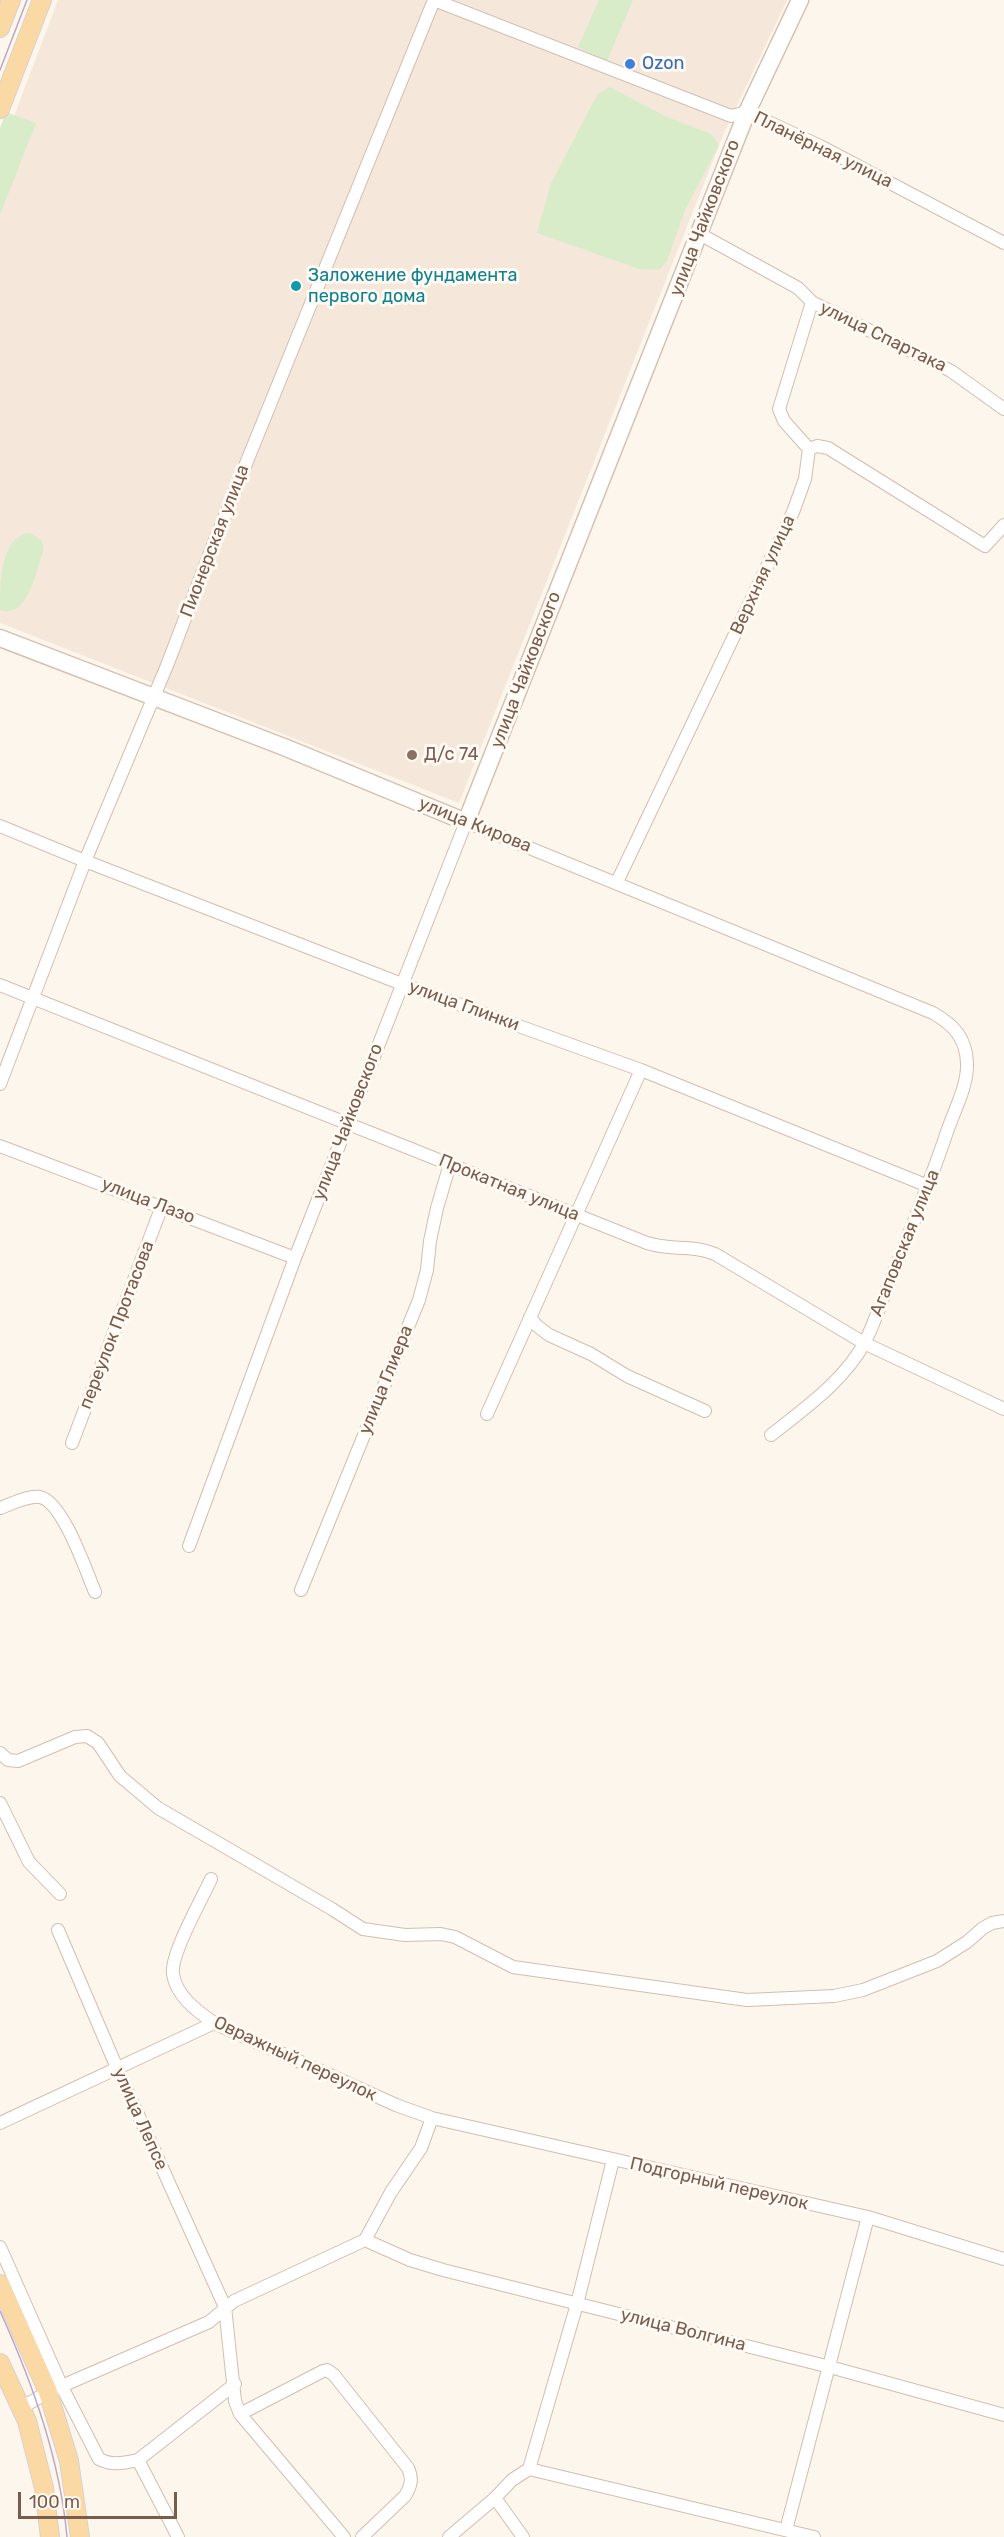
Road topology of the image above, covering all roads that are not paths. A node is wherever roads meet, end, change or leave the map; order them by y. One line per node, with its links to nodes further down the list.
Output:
1 (11, 0): 5 (main road)
2 (42, 0): 6 (main road)
3 (434, 0): 7 (street, Планёрная улица); 15 (street, Пионерская улица)
4 (800, 0): 7 (main road, улица Чайковского)
5 (0, 28)
6 (0, 109)
7 (747, 112): 8 (main road, улица Чайковского); 9 (street, Планёрная улица)
8 (698, 233): 10 (street, улица Спартака); 16 (main road, улица Чайковского)
9 (1004, 243)
10 (812, 302): 11 (street, улица Спартака); 12 (street)
11 (1004, 409)
12 (809, 449): 13 (street); 19 (street, Верхняя улица)
13 (1004, 525)
14 (0, 638): 15 (main road, улица Кирова)
15 (154, 697): 16 (main road, улица Кирова); 18 (street, Пионерская улица)
16 (466, 822): 19 (street, улица Кирова); 20 (street, улица Чайковского)
17 (0, 825): 18 (street, улица Глинки)
18 (85, 861): 20 (street, улица Глинки); 22 (street, Пионерская улица)
19 (617, 882): 23 (street, улица Кирова)
20 (402, 984): 24 (street, улица Глинки); 26 (street, улица Чайковского)
21 (0, 985): 22 (street, Прокатная улица)
22 (34, 999): 25 (street, Пионерская улица); 26 (street, Прокатная улица)
23 (947, 1021): 29 (street, Агаповская улица)
24 (641, 1070): 29 (street, улица Глинки); 31 (street)
25 (0, 1084)
26 (348, 1123): 28 (street, Прокатная улица); 32 (street, улица Чайковского)
27 (0, 1146): 30 (street, улица Лазо)
28 (450, 1164): 31 (street, Прокатная улица); 42 (street, улица Глиера)
29 (928, 1186): 34 (street, Агаповская улица)
30 (162, 1206): 32 (street, улица Лазо); 39 (street, переулок Протасова)
31 (577, 1215): 33 (street); 34 (street, Прокатная улица)
32 (295, 1258): 41 (street, улица Чайковского)
33 (530, 1317): 36 (street); 37 (street)
34 (864, 1343): 35 (street, Прокатная улица); 38 (street, Агаповская улица)
35 (1004, 1409)
36 (705, 1411)
37 (487, 1414)
38 (771, 1436)
39 (72, 1443)
40 (0, 1508): 43 (street)
41 (189, 1546)
42 (301, 1590)
43 (95, 1592)
44 (0, 1752): 48 (street)
45 (0, 1803): 47 (street)
46 (211, 1879): 50 (street, Овражный переулок)
47 (60, 1894)
48 (1004, 1921)
49 (58, 1930): 51 (street, улица Лепсе)
50 (214, 2023): 51 (street); 52 (street, Овражный переулок)
51 (117, 2068): 53 (street); 61 (street, улица Лепсе)
52 (432, 2118): 54 (street, Подгорный переулок); 56 (street)
53 (0, 2123)
54 (613, 2160): 55 (street, Подгорный переулок); 60 (street)
55 (868, 2217): 58 (street, Подгорный переулок); 63 (street)
56 (365, 2240): 60 (street, улица Волгина); 61 (street)
57 (0, 2247): 65 (street)
58 (1004, 2259)
59 (0, 2284): 65 (main road)
60 (577, 2304): 63 (street, улица Волгина); 70 (street)
61 (225, 2307): 64 (street, улица Лепсе); 65 (street)
62 (0, 2363): 66 (main road)
63 (830, 2367): 68 (street, улица Волгина); 72 (street)
64 (235, 2384): 67 (street, улица Лепсе); 69 (street)
65 (55, 2390): 66 (street); 69 (street); 74 (main road)
66 (21, 2408): 73 (main road)
67 (240, 2414): 76 (street); 77 (street)
68 (1004, 2415)
69 (138, 2460): 75 (street)
70 (529, 2469): 71 (street); 72 (street)
71 (495, 2498): 78 (street); 79 (street)
72 (786, 2530): 80 (street)
73 (50, 2537)
74 (80, 2537)
75 (177, 2537)
76 (344, 2537)
77 (362, 2537)
78 (449, 2537)
79 (523, 2537)
80 (814, 2537)

